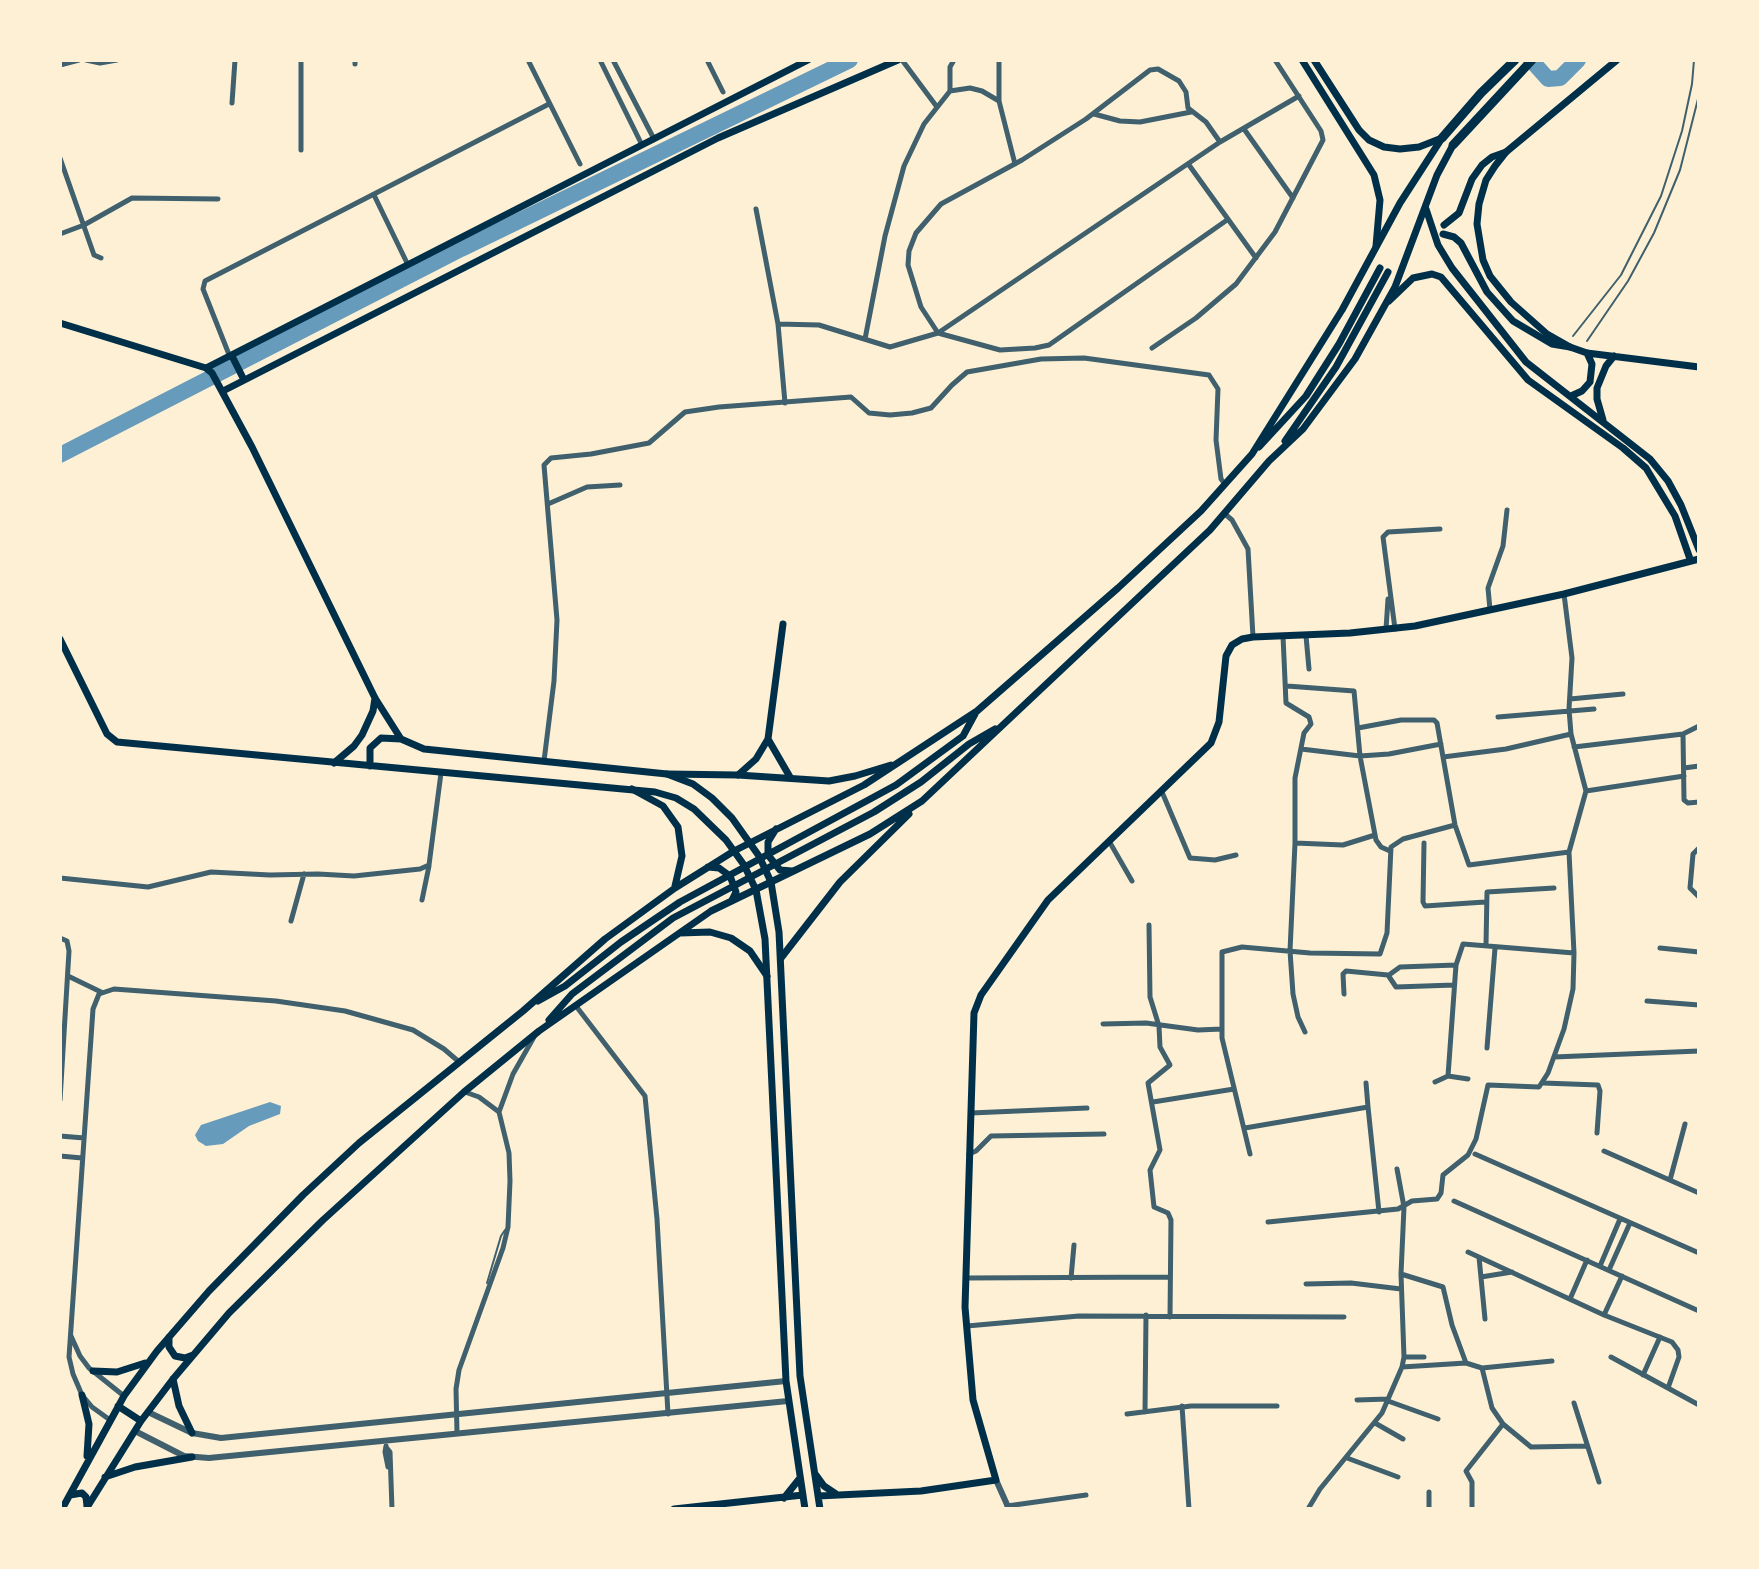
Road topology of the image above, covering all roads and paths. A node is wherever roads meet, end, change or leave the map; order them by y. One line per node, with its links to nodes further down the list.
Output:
1 (79, 60): 20 (street)
2 (86, 60): 3 (street)
3 (117, 60)
4 (235, 60): 26 (street)
5 (301, 60): 37 (street)
6 (528, 60): 27 (street)
7 (707, 60): 22 (street)
8 (808, 60): 33 (main road)
9 (900, 60): 28 (street); 71 (main road)
10 (954, 60): 21 (street)
11 (999, 60): 25 (street)
12 (1275, 60): 24 (street)
13 (1302, 60): 51 (main road)
14 (1314, 60): 32 (main road)
15 (1532, 60): 36 (highway)
16 (1617, 60): 38 (main road)
17 (1694, 60): 61 (lane)
18 (605, 61): 33 (street); 35 (street)
19 (1512, 63): 32 (highway)
20 (60, 65)
21 (950, 91): 25 (street); 28 (street)
22 (723, 92)
23 (1699, 95): 63 (lane)
24 (1299, 96): 31 (street); 44 (street)
25 (999, 101): 41 (street)
26 (232, 103)
27 (549, 104): 40 (street); 43 (street)
28 (937, 107): 62 (street)
29 (1191, 112): 30 (street); 30 (street); 34 (street)
30 (1093, 114): 41 (street)
31 (1244, 129): 34 (street); 44 (street)
32 (1442, 138): 51 (main road)
33 (654, 139): 35 (main road)
34 (1220, 142): 42 (street)
35 (642, 145): 54 (main road)
36 (1453, 145): 47 (main road)
37 (301, 150)
38 (1506, 152): 64 (main road); 64 (main road)
39 (60, 158): 49 (street)
40 (580, 164)
41 (1015, 164): 60 (street)
42 (1189, 165): 48 (street); 60 (street)
43 (374, 194): 54 (street); 68 (street)
44 (1293, 198): 53 (street)
45 (218, 199): 49 (street)
46 (756, 209): 59 (street)
47 (1426, 209): 55 (main road); 57 (main road)
48 (1227, 220): 53 (street); 60 (street)
49 (84, 225): 50 (street); 52 (street)
50 (60, 234)
51 (1376, 246): 77 (main road)
52 (101, 258)
53 (1256, 258): 65 (street)
54 (408, 266): 68 (main road)
55 (1452, 268): 56 (main road); 73 (main road)
56 (1441, 277): 57 (main road); 76 (main road)
57 (1388, 302): 78 (main road)
58 (60, 323): 70 (main road)
59 (778, 324): 62 (street); 74 (street)
60 (938, 333): 62 (street)
61 (1573, 336)
62 (865, 339)
63 (1587, 341)
64 (1570, 347): 66 (main road)
65 (1152, 348)
66 (1587, 353): 67 (main road); 73 (main road)
67 (1614, 356): 69 (main road); 75 (main road)
68 (232, 358): 70 (main road); 71 (main road)
69 (1699, 367)
70 (209, 370): 72 (main road)
71 (243, 377): 72 (main road)
72 (221, 388): 99 (main road)
73 (1571, 396): 75 (main road)
74 (785, 403): 80 (street); 81 (street)
75 (1603, 421): 76 (main road); 85 (main road)
76 (1596, 428): 86 (main road)
77 (1252, 454): 78 (main road); 80 (main road)
78 (1269, 461): 83 (main road)
79 (620, 485): 81 (street)
80 (1226, 485): 103 (main road)
81 (548, 504): 117 (street)
82 (1507, 510): 88 (street)
83 (1225, 514): 93 (street); 105 (main road)
84 (1440, 529): 90 (street)
85 (1699, 550)
86 (1695, 559): 87 (main road)
87 (1564, 594): 88 (main road); 100 (street)
88 (1490, 610): 90 (main road)
89 (783, 624): 111 (main road)
90 (1390, 630): 92 (main road)
91 (1283, 636): 92 (main road); 93 (main road); 97 (street)
92 (1306, 636): 96 (street)
93 (1253, 637): 130 (main road)
94 (60, 639): 95 (main road)
95 (63, 651): 119 (main road)
96 (1309, 669)
97 (1287, 686): 107 (street); 114 (street)
98 (1623, 694): 100 (street)
99 (375, 698): 110 (main road); 119 (main road)
100 (1570, 699): 101 (street)
101 (1569, 709): 102 (street); 104 (street); 108 (street)
102 (1594, 709)
103 (977, 711): 118 (main road); 180 (main road)
104 (1498, 717)
105 (1007, 723): 131 (main road); 184 (main road)
106 (1699, 726): 109 (street)
107 (1358, 728): 112 (street); 115 (street)
108 (1571, 734): 113 (street); 116 (street)
109 (1683, 734): 113 (street); 122 (street)
110 (401, 739): 117 (main road); 120 (main road)
111 (768, 739): 125 (main road); 127 (main road)
112 (1441, 744): 115 (street); 116 (street)
113 (1574, 747): 129 (street)
114 (1301, 749): 115 (street); 138 (street)
115 (1360, 756): 135 (street)
116 (1443, 757): 133 (street)
117 (544, 761): 124 (main road)
118 (899, 762): 127 (main road); 134 (main road)
119 (334, 763): 120 (main road)
120 (370, 766): 123 (main road)
121 (1699, 766): 122 (street)
122 (1684, 768): 126 (street)
123 (441, 773): 128 (main road); 145 (street)
124 (667, 774): 125 (main road); 137 (main road)
125 (738, 775): 127 (main road)
126 (1684, 776): 129 (street); 132 (street)
127 (790, 777)
128 (632, 789): 141 (main road); 152 (main road)
129 (1586, 791): 143 (street)
130 (1162, 792): 136 (main road); 144 (street)
131 (922, 801): 147 (main road); 169 (main road)
132 (1699, 802)
133 (1455, 825): 142 (street); 143 (street)
134 (780, 826): 137 (main road); 147 (main road)
135 (1375, 835): 138 (street); 142 (street)
136 (1109, 840): 150 (street); 202 (main road)
137 (750, 842): 141 (main road); 151 (main road)
138 (1295, 843): 166 (street)
139 (1424, 843): 158 (street)
140 (1699, 848): 155 (street)
141 (734, 851): 146 (main road); 154 (main road)
142 (1390, 851): 166 (street)
143 (1569, 852): 168 (street)
144 (1236, 855)
145 (429, 865): 148 (street); 156 (street)
146 (706, 868): 152 (main road); 157 (main road)
147 (798, 869): 151 (main road)
148 (304, 874): 149 (street); 159 (street)
149 (60, 878)
150 (1132, 881)
151 (771, 882): 154 (main road); 169 (main road)
152 (675, 888): 180 (main road)
153 (1554, 888): 158 (street)
154 (756, 890): 157 (main road); 173 (main road)
155 (1699, 897)
156 (422, 900)
157 (729, 902): 161 (main road)
158 (1485, 902): 163 (street)
159 (291, 921)
160 (1149, 925): 182 (street)
161 (675, 934): 173 (main road); 179 (main road)
162 (60, 938): 172 (street)
163 (1486, 945): 164 (street); 170 (street)
164 (1495, 948): 168 (street); 186 (street)
165 (1660, 948): 167 (street)
166 (1290, 951): 183 (street); 185 (street)
167 (1699, 952)
168 (1574, 953): 188 (street)
169 (781, 958): 233 (main road)
170 (1456, 965): 171 (street); 174 (street)
171 (1389, 975): 174 (street); 176 (street)
172 (68, 976): 175 (street); 197 (street)
173 (767, 976): 235 (main road)
174 (1454, 985): 190 (street)
175 (102, 993): 189 (street); 208 (street)
176 (1344, 994)
177 (1647, 1001): 178 (street)
178 (1699, 1005)
179 (576, 1006): 184 (main road); 270 (street)
180 (523, 1011): 189 (main road)
181 (1103, 1024): 182 (street)
182 (1159, 1026): 183 (street); 198 (street)
183 (1222, 1029): 195 (street)
184 (538, 1032): 196 (main road); 201 (street)
185 (1305, 1032)
186 (1487, 1048)
187 (1699, 1051): 188 (street)
188 (1554, 1057): 194 (street)
189 (458, 1061): 252 (main road)
190 (1448, 1076): 191 (street); 192 (street)
191 (1468, 1079)
192 (1435, 1082)
193 (1366, 1083): 199 (street)
194 (1542, 1083): 205 (street); 219 (street)
195 (1234, 1089): 198 (street); 204 (street)
196 (464, 1092): 201 (street); 255 (main road)
197 (60, 1100)
198 (1153, 1102): 236 (street)
199 (1368, 1107): 204 (street); 220 (street)
200 (1087, 1108): 202 (street)
201 (499, 1112): 284 (street)
202 (970, 1113): 210 (main road)
203 (1685, 1124): 216 (street)
204 (1245, 1128): 211 (street)
205 (1597, 1133)
206 (1104, 1134): 210 (street)
207 (60, 1136): 208 (street)
208 (84, 1138): 214 (street)
209 (1604, 1151): 216 (street)
210 (969, 1154): 238 (main road)
211 (1250, 1154)
212 (1475, 1154): 221 (street)
213 (60, 1156): 214 (street)
214 (82, 1158): 253 (street)
215 (1397, 1169): 219 (street)
216 (1670, 1180): 217 (street)
217 (1699, 1193)
218 (1454, 1201): 228 (street)
219 (1404, 1207): 220 (street); 232 (street)
220 (1379, 1212): 222 (street)
221 (1620, 1219): 223 (street); 229 (street)
222 (1268, 1222)
223 (1630, 1223): 226 (street); 230 (street)
224 (1074, 1245): 239 (street)
225 (1468, 1252): 227 (street)
226 (1699, 1253)
227 (1479, 1257): 231 (street); 237 (street)
228 (1587, 1260): 229 (street); 244 (street)
229 (1600, 1266): 230 (street)
230 (1609, 1270): 234 (street)
231 (1512, 1272): 237 (street); 244 (street)
232 (1401, 1274): 241 (street); 261 (street)
233 (795, 1276): 235 (main road); 243 (main road)
234 (1622, 1276): 245 (street); 247 (street)
235 (780, 1277): 242 (main road)
236 (1170, 1277): 239 (street); 248 (street)
237 (1481, 1277): 250 (street)
238 (966, 1278): 239 (street); 251 (main road)
239 (1071, 1278)
240 (1306, 1284): 241 (street)
241 (1401, 1289): 256 (street)
242 (781, 1292): 243 (main road); 267 (main road)
243 (796, 1293): 301 (main road)
244 (1570, 1299): 247 (street)
245 (1699, 1311)
246 (1146, 1315): 248 (street); 251 (street); 281 (street)
247 (1604, 1315): 254 (street)
248 (1170, 1317): 249 (street)
249 (1344, 1317)
250 (1485, 1319)
251 (967, 1326): 305 (main road)
252 (171, 1334): 255 (main road); 259 (main road)
253 (71, 1335): 264 (street); 269 (street)
254 (1660, 1337): 265 (street); 268 (street)
255 (195, 1353): 266 (main road)
256 (1404, 1357): 257 (street); 262 (street)
257 (1424, 1357)
258 (1611, 1357): 265 (street)
259 (149, 1360): 264 (main road); 271 (main road)
260 (1552, 1361): 263 (street)
261 (1466, 1363): 262 (street); 263 (street)
262 (1402, 1367): 273 (street)
263 (1482, 1368): 289 (street)
264 (93, 1371): 271 (street)
265 (1643, 1375): 268 (street)
266 (173, 1379): 280 (main road); 292 (main road)
267 (786, 1381): 270 (street); 274 (main road)
268 (1668, 1388): 276 (street)
269 (82, 1395): 286 (street); 300 (main road)
270 (666, 1395): 282 (street); 284 (street)
271 (124, 1396): 277 (main road)
272 (1357, 1400): 273 (street)
273 (1388, 1400): 285 (street); 288 (street)
274 (788, 1401): 282 (street); 303 (main road)
275 (1574, 1403): 296 (street)
276 (1699, 1405)
277 (118, 1406): 286 (main road); 287 (main road)
278 (1182, 1406): 279 (street); 281 (street); 321 (street)
279 (1277, 1406)
280 (148, 1412): 287 (main road); 292 (street)
281 (1145, 1412): 283 (street)
282 (668, 1414): 293 (street)
283 (1127, 1414)
284 (457, 1415): 290 (street); 293 (street)
285 (1438, 1419)
286 (110, 1420): 300 (main road)
287 (141, 1421): 291 (main road)
288 (1375, 1423): 294 (street); 299 (street)
289 (1503, 1424): 296 (street); 324 (street)
290 (304, 1430): 292 (street); 297 (street)
291 (135, 1431): 298 (street); 302 (main road)
292 (192, 1433)
293 (457, 1433): 295 (street)
294 (1403, 1439)
295 (386, 1444): 297 (street); 317 (street)
296 (1587, 1446): 306 (street)
297 (305, 1448): 298 (street)
298 (192, 1457): 302 (main road)
299 (1347, 1458): 304 (street); 322 (street)
300 (84, 1465): 312 (main road)
301 (814, 1472): 309 (main road); 311 (main road)
302 (105, 1477): 315 (main road)
303 (800, 1477): 308 (main road); 313 (main road)
304 (1398, 1477)
305 (996, 1480): 309 (main road); 314 (street)
306 (1599, 1482)
307 (1429, 1492): 323 (street)
308 (803, 1495): 313 (main road); 319 (main road)
309 (838, 1495): 311 (main road)
310 (1086, 1495): 314 (street)
311 (818, 1496): 320 (main road)
312 (69, 1497): 315 (main road); 316 (main road)
313 (784, 1498): 318 (main road)
314 (1008, 1507)
315 (86, 1508)
316 (62, 1509)
317 (392, 1509)
318 (674, 1509)
319 (805, 1509)
320 (820, 1509)
321 (1189, 1509)
322 (1308, 1509)
323 (1429, 1509)
324 (1472, 1509)

